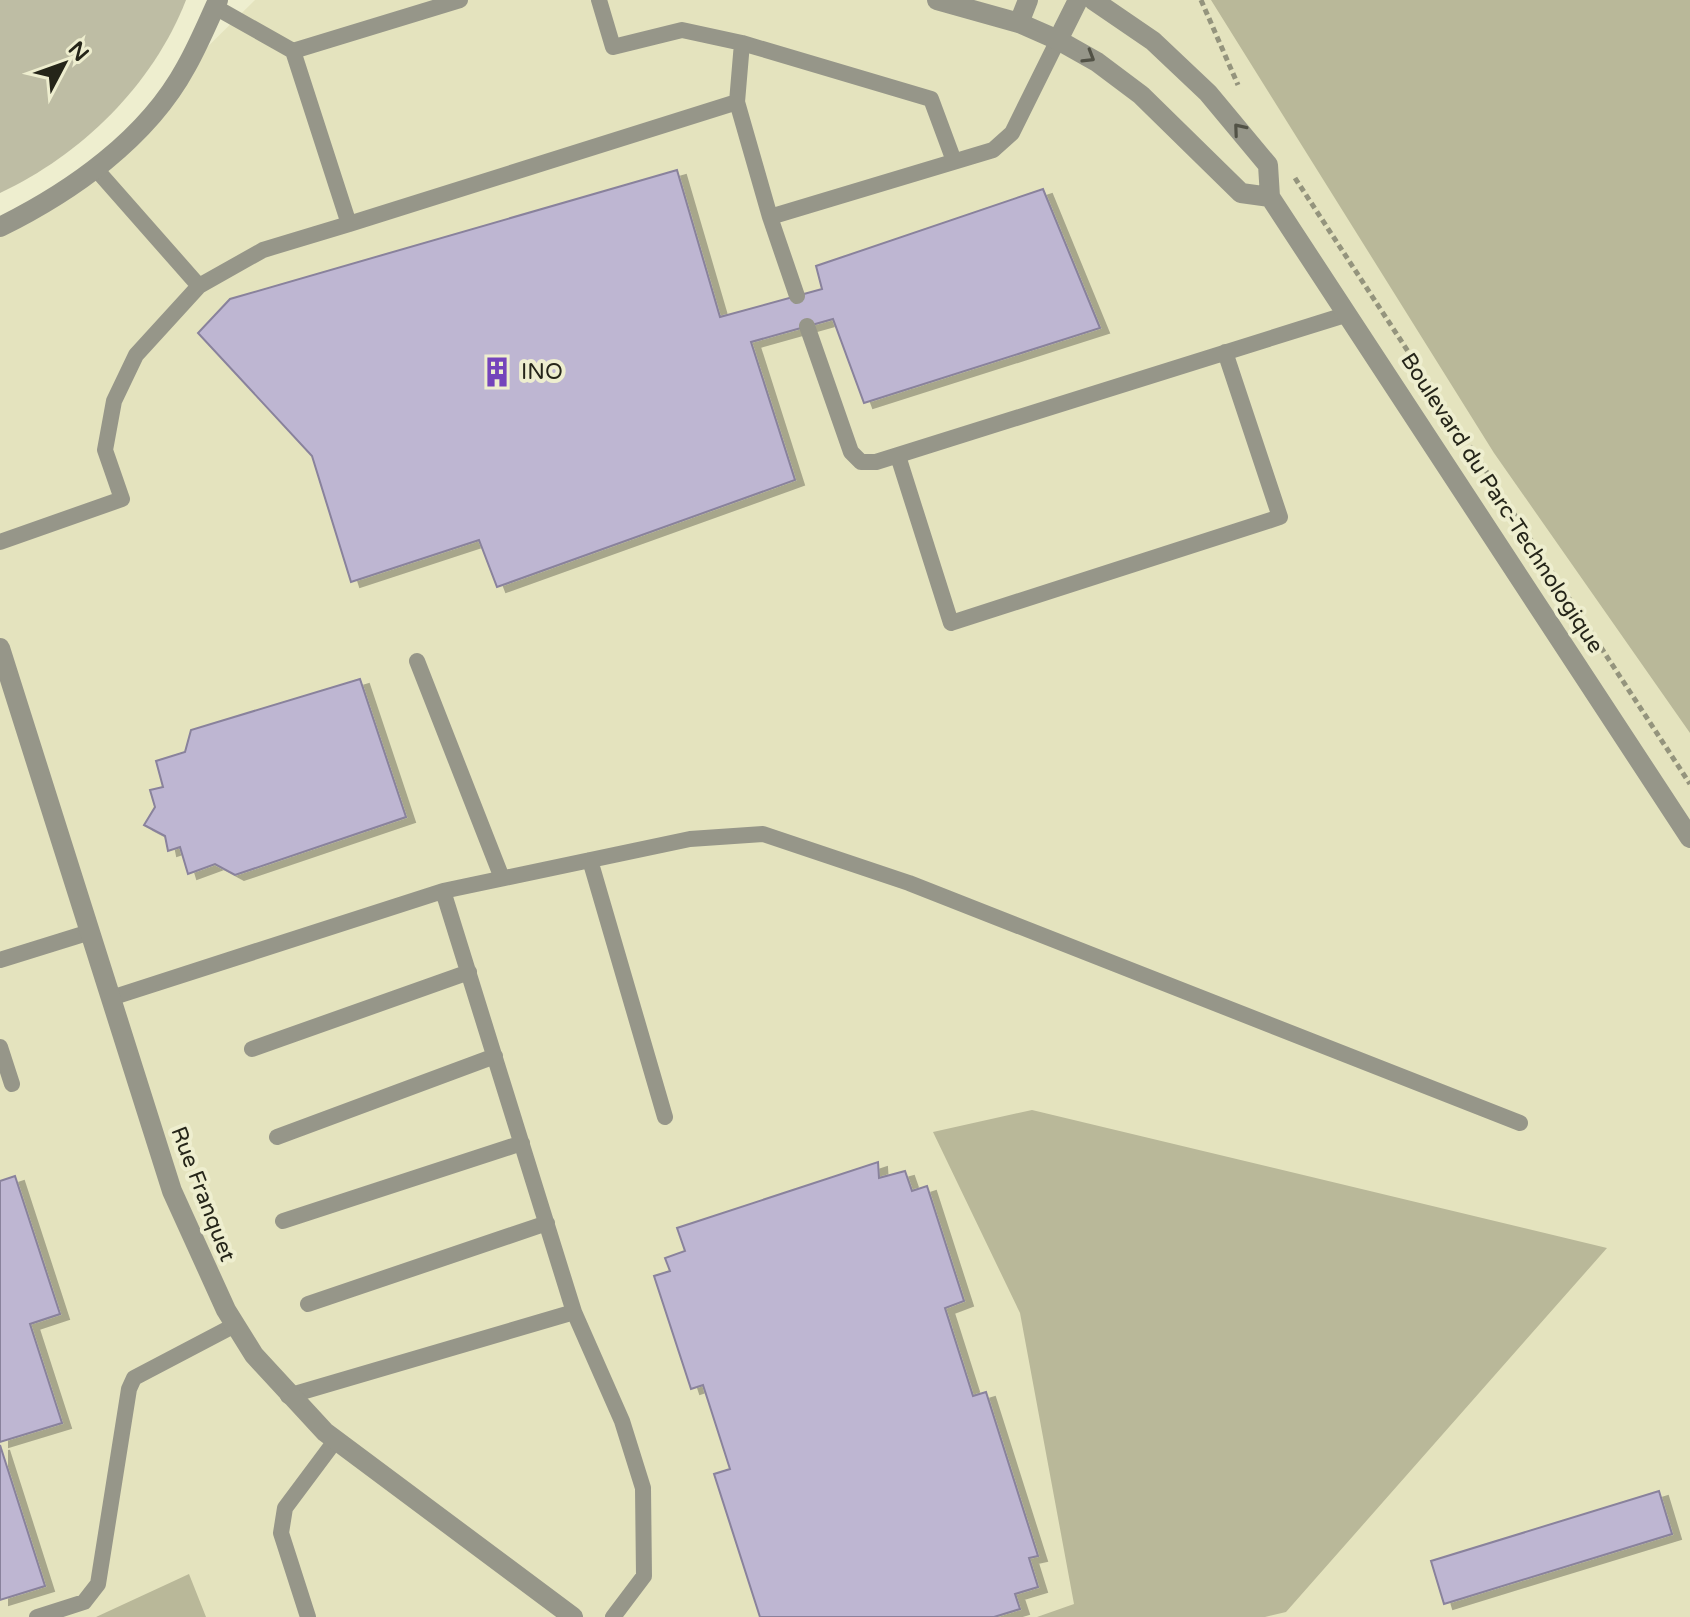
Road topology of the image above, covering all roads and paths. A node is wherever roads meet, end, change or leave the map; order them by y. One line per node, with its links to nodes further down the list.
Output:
1 (460, 0): 12 (lane)
2 (599, 0): 11 (lane)
3 (937, 0): 9 (street)
4 (1028, 0): 9 (street)
5 (1078, 0): 10 (street)
6 (1093, 0): 18 (street, Boulevard du Parc-Technologique, one-way to 6)
7 (1201, 0): 13 (path)
8 (216, 3): 12 (lane); 16 (street)
9 (1019, 23): 10 (street)
10 (1058, 40): 15 (lane); 18 (street, one-way to 18)
11 (742, 43): 14 (lane); 15 (lane)
12 (293, 51): 20 (lane)
13 (1242, 95)
14 (737, 102): 19 (lane); 20 (lane)
15 (954, 161): 19 (lane)
16 (95, 168): 21 (street); 22 (lane)
17 (1294, 175): 31 (path)
18 (1270, 197): 24 (street, Boulevard du Parc-Technologique)
19 (770, 217): 23 (lane)
20 (349, 224): 22 (lane)
21 (0, 227)
22 (199, 286): 28 (lane)
23 (797, 296)
24 (1348, 314): 26 (lane); 32 (street, Boulevard du Parc-Technologique)
25 (807, 326): 27 (lane)
26 (1225, 352): 27 (lane); 27 (lane)
27 (898, 456)
28 (0, 542)
29 (0, 648): 36 (street, Rue Franquet)
30 (417, 661): 34 (lane)
31 (1690, 784)
32 (1690, 838)
33 (590, 860): 34 (lane); 44 (lane); 45 (lane)
34 (502, 878): 35 (lane)
35 (443, 891): 38 (lane); 39 (lane)
36 (90, 932): 37 (lane); 39 (street, Rue Franquet)
37 (0, 960)
38 (469, 972): 41 (lane); 42 (lane)
39 (111, 998): 52 (street, Rue Franquet)
40 (0, 1047): 43 (lane)
41 (252, 1049)
42 (495, 1056): 46 (lane); 47 (lane)
43 (12, 1084)
44 (665, 1117)
45 (1520, 1123)
46 (277, 1137)
47 (522, 1143): 48 (lane); 49 (lane)
48 (283, 1221)
49 (547, 1223): 50 (lane); 51 (lane)
50 (308, 1304)
51 (574, 1312): 53 (lane); 58 (lane)
52 (235, 1325): 53 (street, Rue Franquet); 55 (lane)
53 (288, 1396): 54 (street, Rue Franquet)
54 (335, 1441): 56 (lane); 57 (street, Rue Franquet)
55 (37, 1617)
56 (308, 1617)
57 (573, 1617)
58 (613, 1617)

